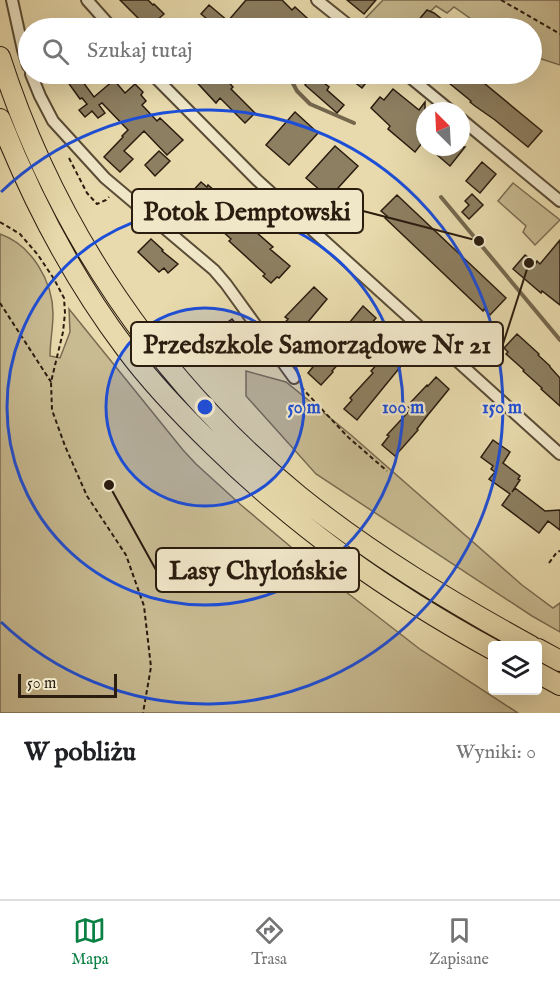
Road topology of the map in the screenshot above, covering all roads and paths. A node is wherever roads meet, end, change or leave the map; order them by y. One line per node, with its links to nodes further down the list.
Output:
1 (12, 0): 9 (street)
2 (87, 0): 5 (street)
3 (317, 0): 6 (street)
4 (501, 0): 7 (path)
5 (103, 18)
6 (340, 18)
7 (532, 18)
8 (542, 24): 10 (path)
9 (18, 30)
10 (560, 34)
11 (0, 57): 29 (highway)
12 (35, 84): 19 (street)
13 (162, 84): 25 (street)
14 (418, 84): 15 (street)
15 (440, 102)
16 (0, 118): 30 (highway)
17 (470, 126): 20 (street)
18 (67, 153): 19 (path)
19 (117, 188): 23 (street)
20 (560, 201)
21 (0, 222): 24 (path)
22 (0, 303): 24 (path)
23 (294, 378): 26 (path)
24 (51, 382): 35 (path)
25 (560, 454)
26 (387, 471)
27 (560, 551): 28 (path)
28 (549, 562)
29 (524, 641)
30 (488, 647)
31 (542, 652): 32 (highway)
32 (560, 661)
33 (542, 676): 34 (highway)
34 (560, 685)
35 (143, 713)

